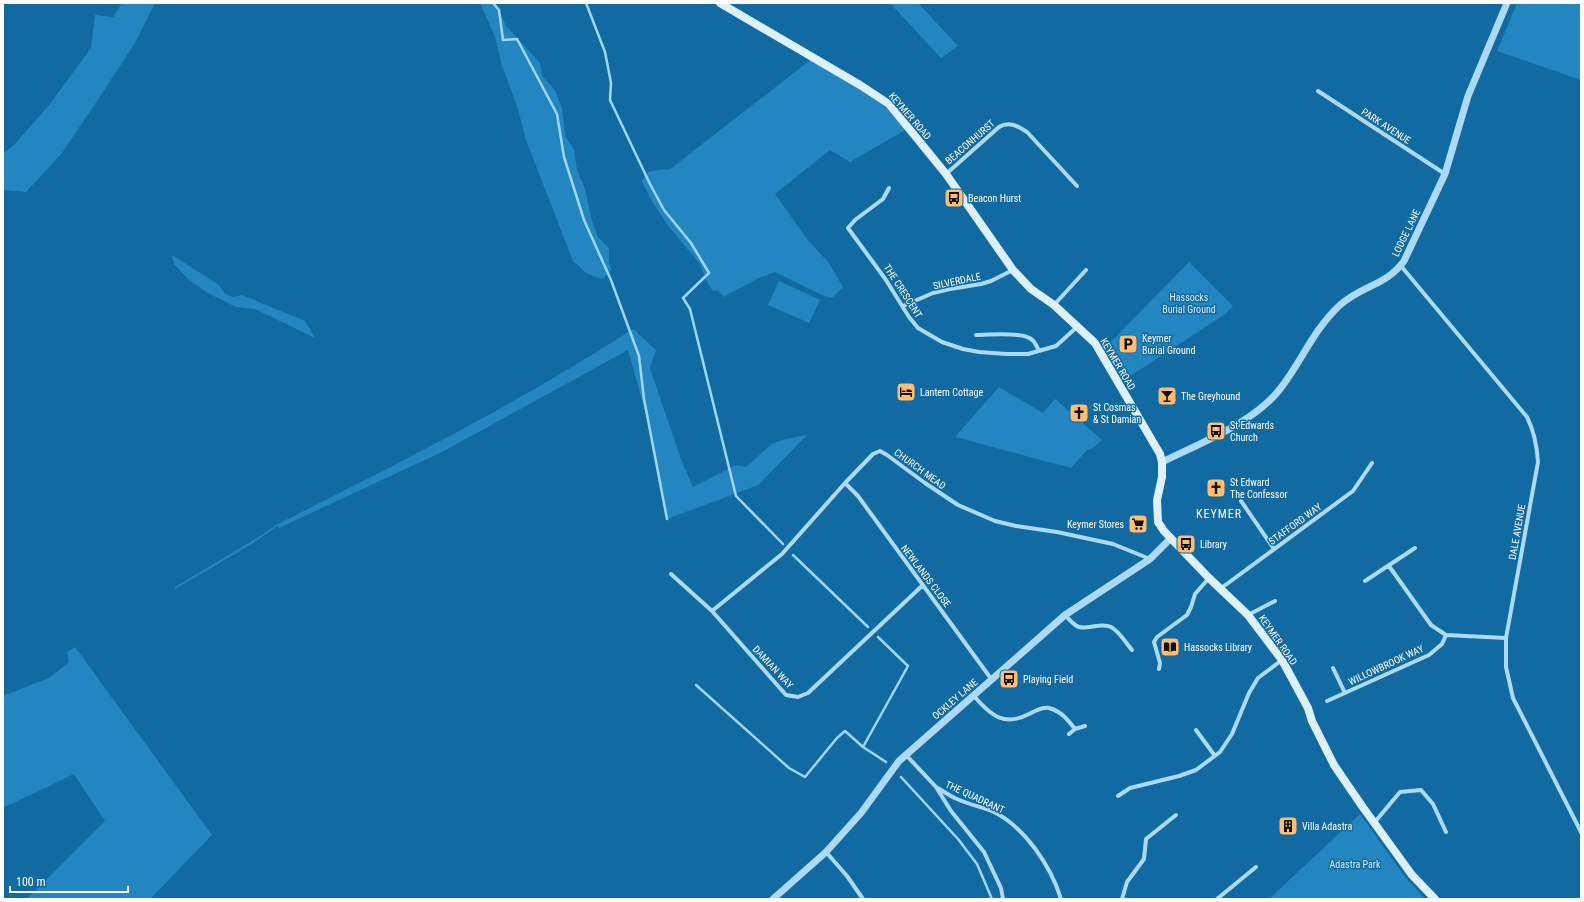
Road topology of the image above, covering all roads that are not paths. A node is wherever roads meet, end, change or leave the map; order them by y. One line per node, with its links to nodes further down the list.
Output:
1 (720, 3): 4 (main road, KEYMER ROAD)
2 (1507, 3): 5 (street, LODGE LANE)
3 (1318, 91): 5 (street, PARK AVENUE)
4 (946, 174): 6 (street, BEACONHURST); 9 (main road, KEYMER ROAD)
5 (1445, 174): 8 (street, LODGE LANE)
6 (1077, 186)
7 (889, 188): 12 (street, THE CRESCENT)
8 (1401, 266): 16 (street, LODGE LANE); 35 (street, DALE AVENUE)
9 (1013, 270): 11 (main road, KEYMER ROAD); 12 (street, SILVERDALE)
10 (1086, 270): 11 (street)
11 (1054, 305): 13 (main road, KEYMER ROAD)
12 (903, 306): 15 (street, THE CRESCENT)
13 (1078, 327): 15 (street, THE CRESCENT); 16 (main road, KEYMER ROAD)
14 (976, 335): 15 (street)
15 (1039, 351)
16 (1162, 462): 20 (main road, KEYMER ROAD)
17 (1372, 463): 22 (street, STAFFORD WAY)
18 (845, 483): 23 (street, CHURCH MEAD); 28 (street, NEWLANDS CLOSE); 31 (street, CHURCH MEAD)
19 (1241, 501): 22 (street)
20 (1171, 538): 23 (street, OCKLEY LANE); 26 (main road, KEYMER ROAD)
21 (1415, 548): 24 (street)
22 (1274, 549): 29 (street, STAFFORD WAY)
23 (1150, 559): 32 (street, OCKLEY LANE)
24 (1389, 566): 27 (street); 34 (street)
25 (672, 574): 31 (street, DAMIAN WAY)
26 (1209, 578): 29 (main road, KEYMER ROAD); 39 (street)
27 (1364, 581)
28 (923, 585): 31 (street, DAMIAN WAY); 40 (street, NEWLANDS CLOSE)
29 (1220, 590): 33 (main road, KEYMER ROAD)
30 (1275, 601): 33 (street)
31 (712, 611)
32 (1065, 615): 36 (street); 40 (street, OCKLEY LANE)
33 (1248, 616): 37 (main road, KEYMER ROAD)
34 (1446, 635): 35 (street); 41 (street, WILLOWBROOK WAY)
35 (1506, 638): 55 (street, DALE AVENUE)
36 (1132, 650)
37 (1282, 660): 49 (street); 53 (main road, KEYMER ROAD)
38 (1333, 668): 41 (street)
39 (1159, 669)
40 (992, 680): 42 (street, OCKLEY LANE)
41 (1345, 693): 43 (street, WILLOWBROOK WAY)
42 (974, 696): 45 (street); 48 (street, OCKLEY LANE)
43 (1327, 700)
44 (1084, 726): 45 (street)
45 (1075, 728): 47 (street)
46 (1196, 730): 49 (street)
47 (1069, 734)
48 (906, 755): 50 (street, THE QUADRANT); 56 (street, OCKLEY LANE)
49 (1215, 756): 51 (street)
50 (936, 787): 60 (street, THE QUADRANT); 61 (street, THE QUADRANT)
51 (1118, 796)
52 (1176, 815): 62 (street)
53 (1374, 823): 54 (street); 64 (main road, KEYMER ROAD)
54 (1446, 832)
55 (1581, 832)
56 (826, 852): 58 (street, OCKLEY LANE); 59 (street)
57 (1256, 867): 63 (street)
58 (773, 899)
59 (863, 899)
60 (1003, 899)
61 (1061, 899)
62 (1122, 899)
63 (1217, 899)
64 (1435, 899)

